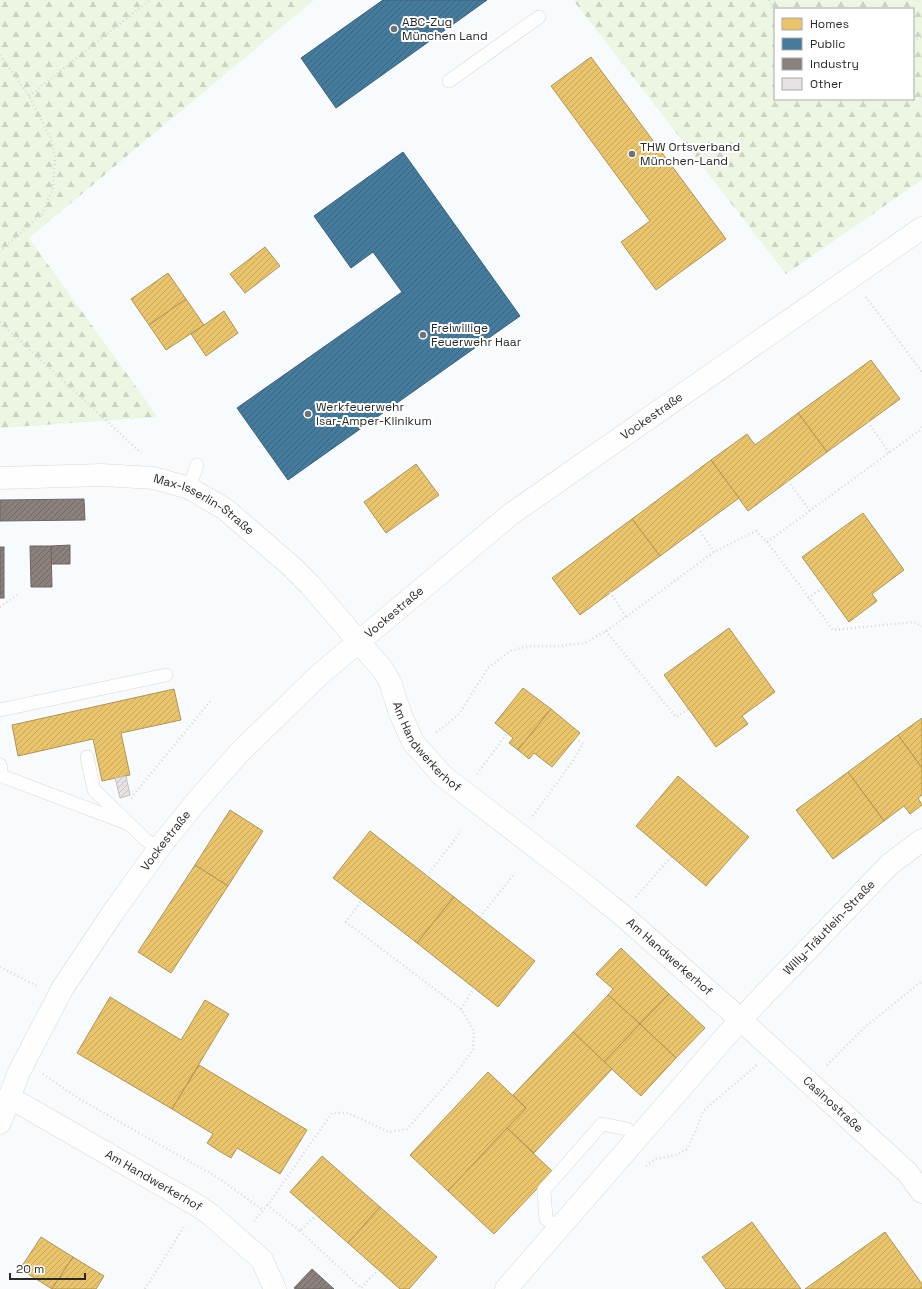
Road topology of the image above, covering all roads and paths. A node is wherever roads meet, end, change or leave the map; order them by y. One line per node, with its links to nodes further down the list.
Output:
1 (150, 0): 7 (path)
2 (769, 0): 3 (path)
3 (774, 12)
4 (539, 17): 6 (lane)
5 (0, 55): 7 (path)
6 (449, 81)
7 (30, 96): 9 (path)
8 (922, 228): 33 (street, Vockestraße)
9 (0, 251)
10 (866, 297): 12 (path)
11 (0, 322): 18 (path)
12 (922, 372)
13 (868, 422): 15 (path)
14 (922, 427): 15 (path)
15 (890, 454): 21 (path)
16 (197, 465): 20 (lane)
17 (0, 478): 18 (street, Max-Isserlin-Straße)
18 (154, 478): 20 (street, Max-Isserlin-Straße)
19 (788, 481): 21 (path)
20 (189, 488): 33 (street, Max-Isserlin-Straße)
21 (810, 511): 23 (path)
22 (698, 528): 24 (path)
23 (767, 542): 24 (path); 28 (path)
24 (714, 552): 30 (path)
25 (824, 587): 28 (path)
26 (610, 592): 30 (path)
27 (17, 595): 29 (path)
28 (808, 598): 31 (path)
29 (0, 607)
30 (626, 617): 32 (path)
31 (922, 626)
32 (606, 631): 36 (path); 40 (path)
33 (359, 642): 40 (street, Am Handwerkerhof); 49 (street, Vockestraße)
34 (166, 675): 37 (lane)
35 (212, 699): 44 (path)
36 (689, 709)
37 (0, 710)
38 (507, 733): 43 (path)
39 (575, 738): 47 (path)
40 (413, 742): 43 (street, Am Handwerkerhof)
41 (87, 757): 45 (lane)
42 (0, 765): 45 (lane)
43 (464, 792): 47 (street, Am Handwerkerhof)
44 (126, 803)
45 (129, 824): 49 (lane)
46 (461, 831): 52 (path)
47 (520, 834): 54 (street, Am Handwerkerhof)
48 (922, 840): 61 (street, Willy-Träutlein-Straße)
49 (159, 849): 65 (street, Vockestraße)
50 (672, 856): 54 (path)
51 (515, 873): 55 (path)
52 (427, 876)
53 (362, 900): 60 (path)
54 (621, 914): 61 (street, Am Handwerkerhof)
55 (480, 917)
56 (0, 968): 58 (path)
57 (922, 981): 64 (path)
58 (39, 988)
59 (474, 988): 60 (path)
60 (461, 1009): 70 (path)
61 (740, 1020): 62 (street, Casinostraße); 67 (street)
62 (774, 1051): 64 (street, Casinostraße); 68 (path)
63 (41, 1073): 72 (path)
64 (809, 1083): 69 (street, Casinostraße)
65 (9, 1097): 66 (street, Vockestraße); 71 (street, Am Handwerkerhof)
66 (0, 1123)
67 (638, 1138): 74 (street); 74 (lane)
68 (642, 1170)
69 (922, 1192)
70 (267, 1205): 72 (path); 75 (path)
71 (198, 1206): 76 (street, Am Handwerkerhof); 79 (path)
72 (263, 1210): 76 (path)
73 (316, 1215): 75 (path)
74 (558, 1229): 81 (street)
75 (300, 1231): 78 (path)
76 (239, 1240): 80 (street, Am Handwerkerhof)
77 (378, 1270): 78 (path)
78 (362, 1288)
79 (145, 1289)
80 (275, 1289)
81 (506, 1289)

